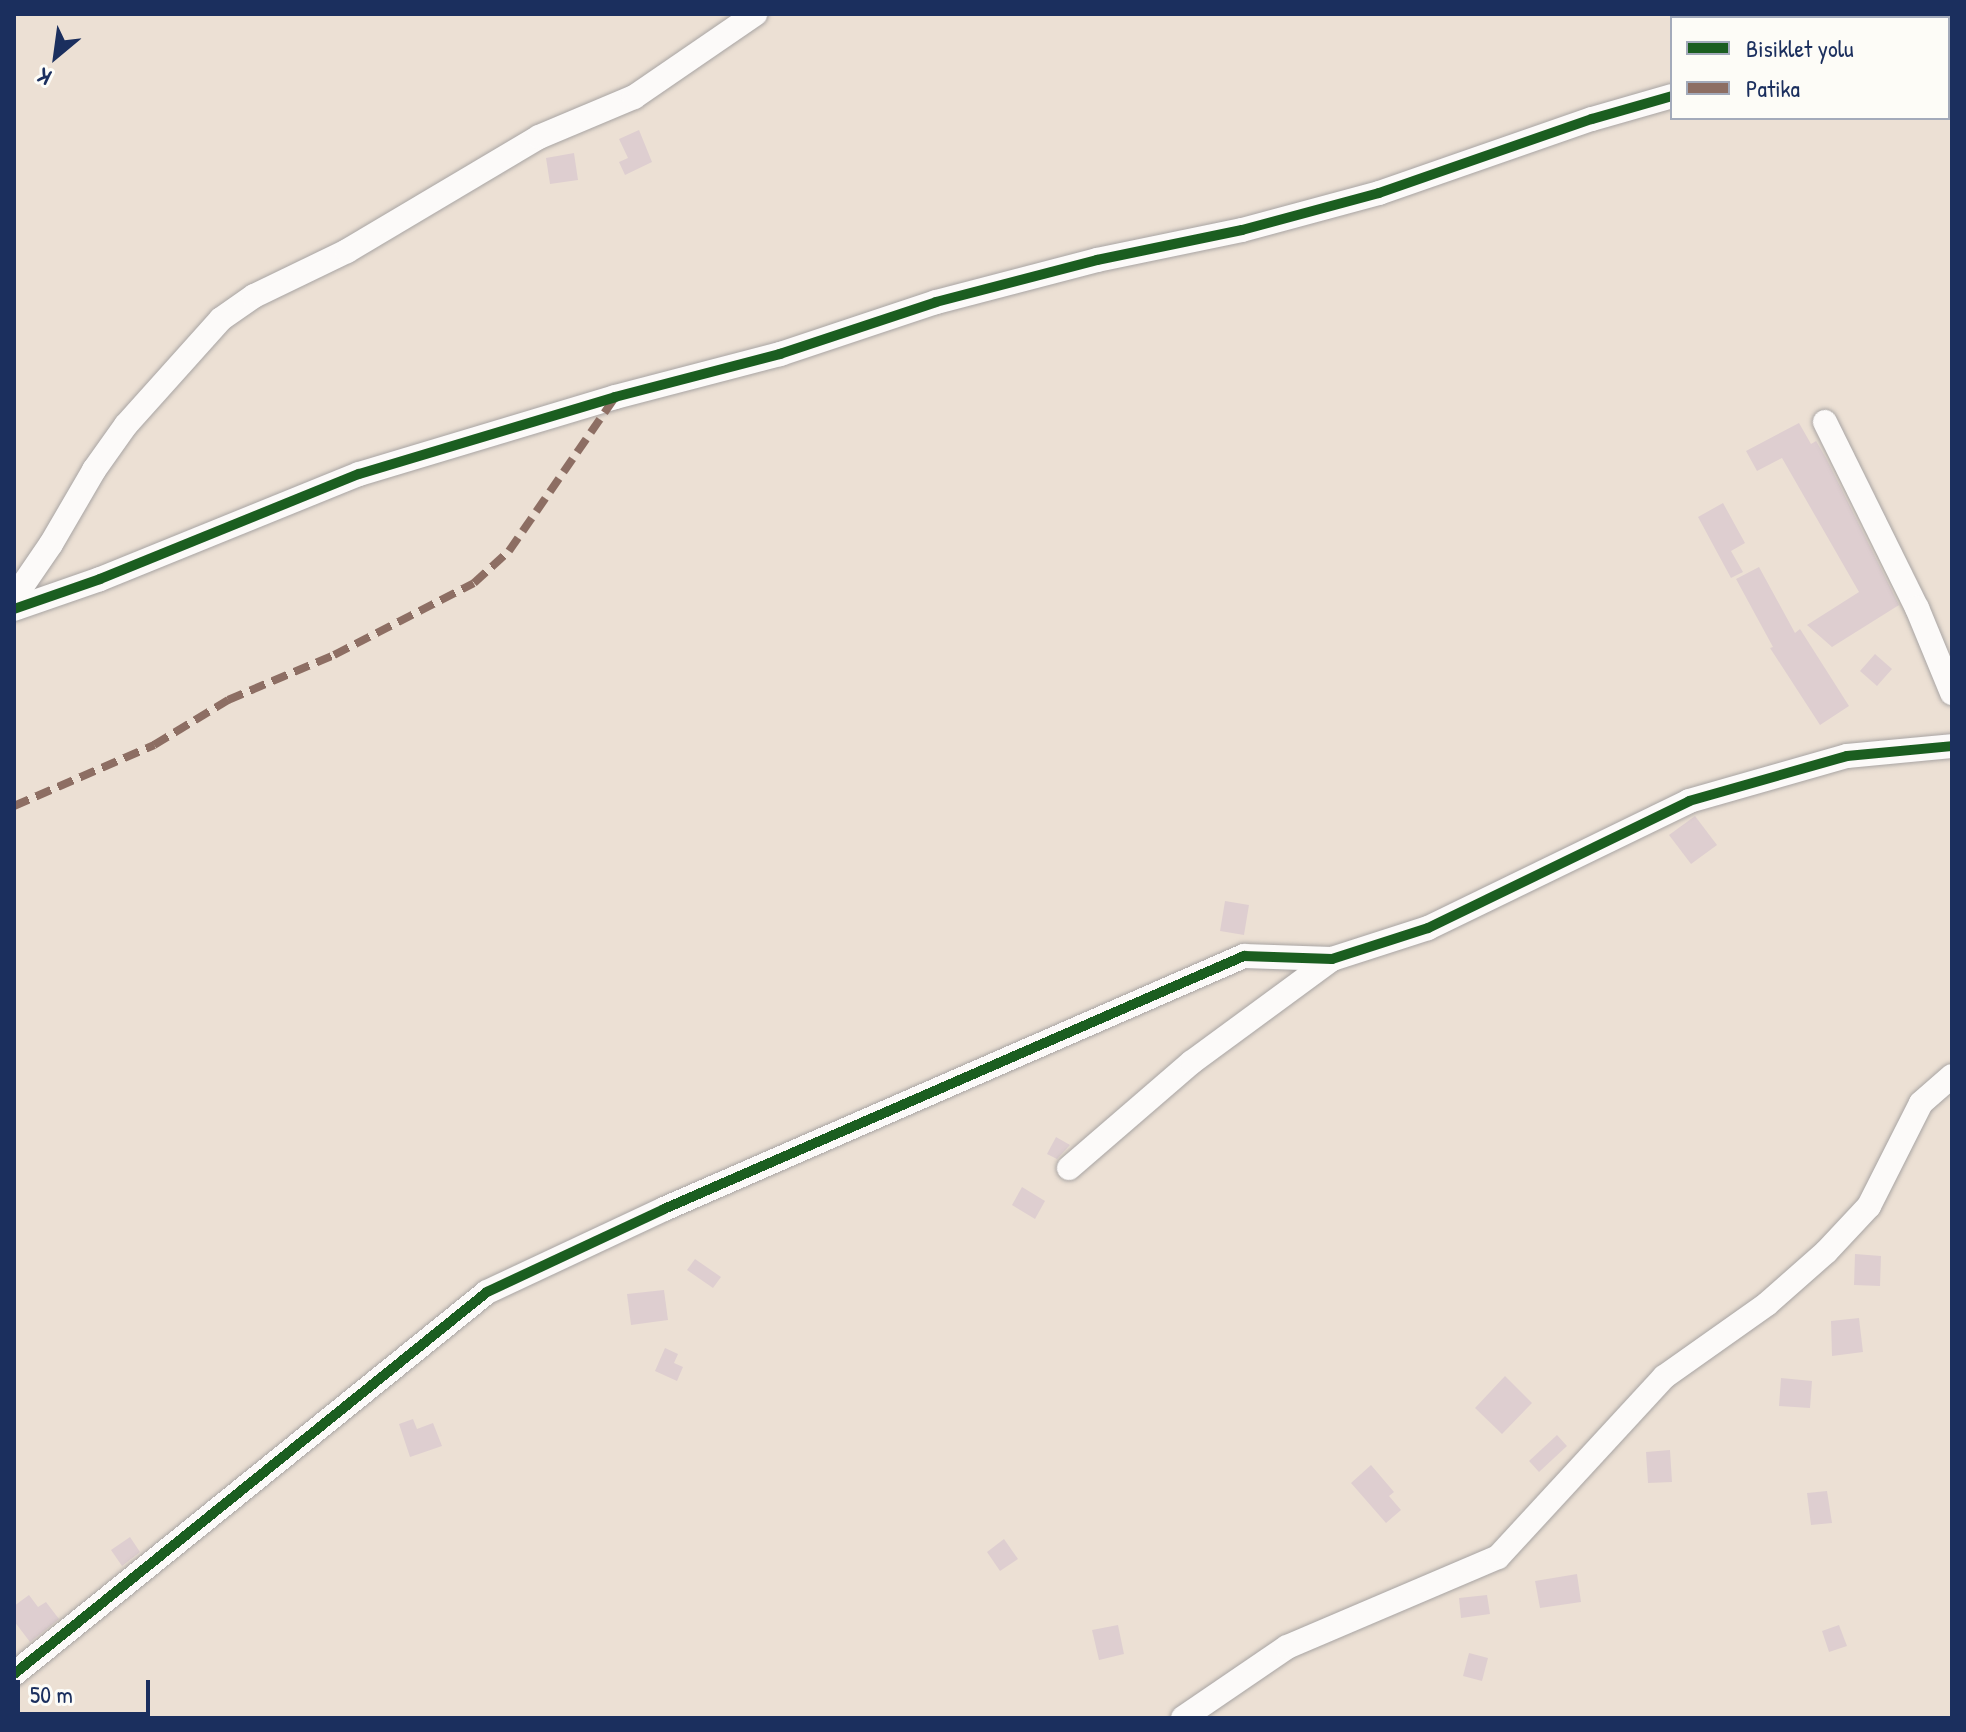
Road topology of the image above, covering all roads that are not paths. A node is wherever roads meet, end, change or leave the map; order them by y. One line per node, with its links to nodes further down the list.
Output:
1 (755, 14): 4 (street)
2 (1670, 97): 5 (street)
3 (1825, 422): 6 (street)
4 (14, 598)
5 (14, 609)
6 (1952, 693)
7 (1952, 746): 8 (street)
8 (1332, 959): 10 (street); 11 (street)
9 (1952, 1076): 12 (street)
10 (1069, 1168)
11 (14, 1674)
12 (1183, 1718)

